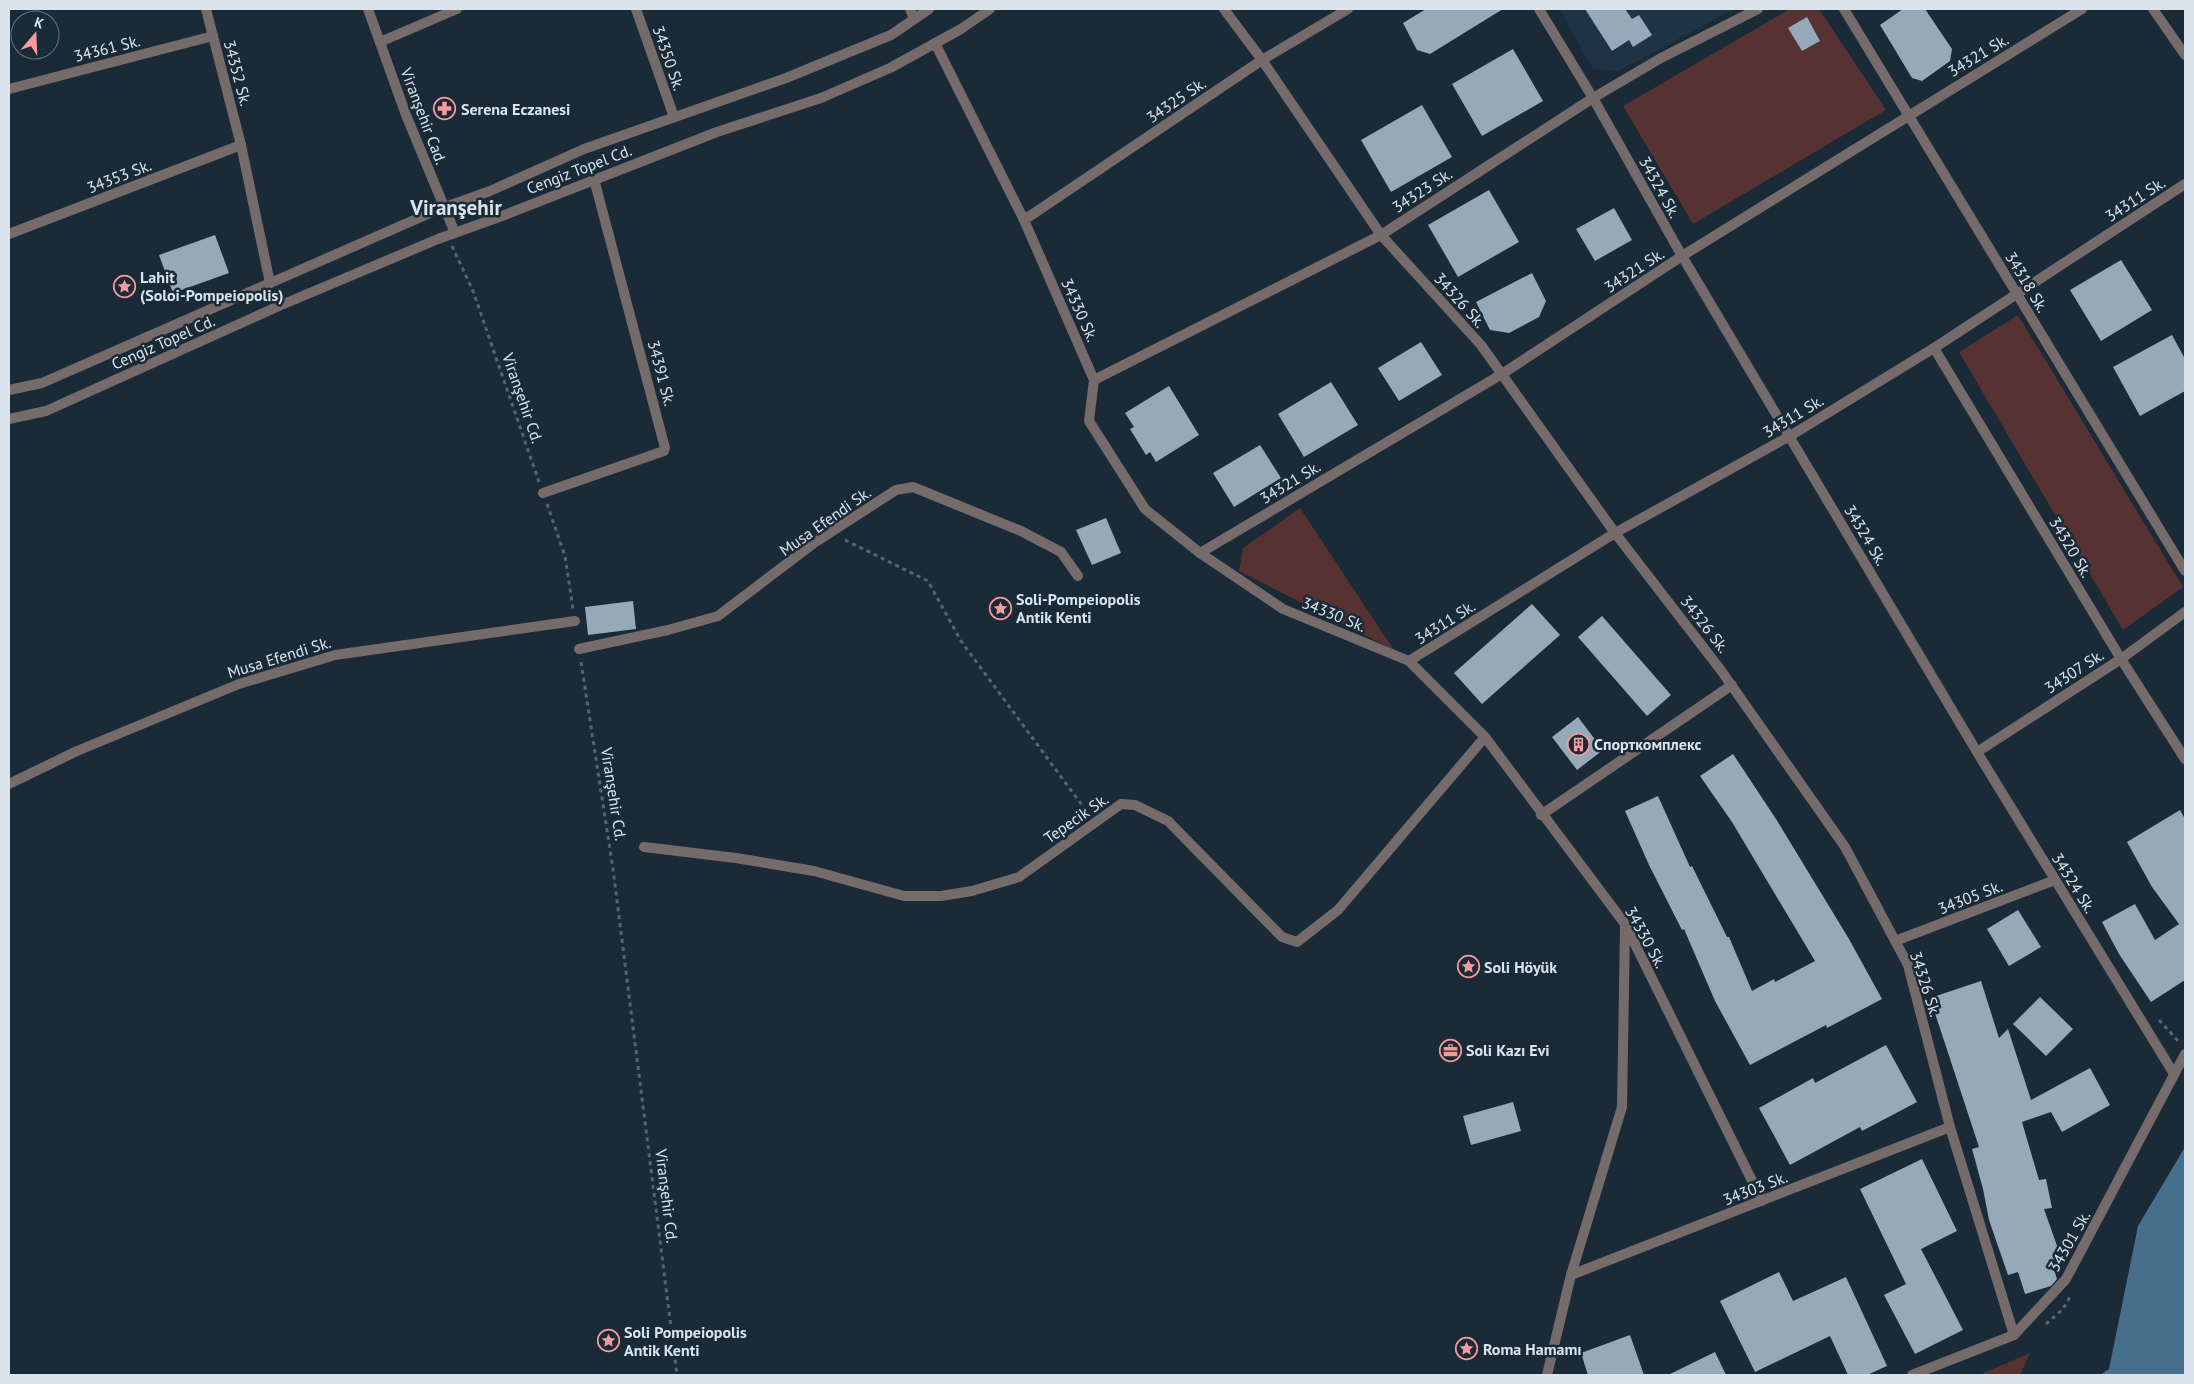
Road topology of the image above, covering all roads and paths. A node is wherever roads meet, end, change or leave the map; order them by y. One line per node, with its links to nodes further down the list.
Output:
1 (206, 9): 16 (street, 34352 Sk.)
2 (368, 9): 17 (street, Viranşehir Cad.)
3 (457, 9): 17 (street)
4 (636, 9): 24 (street, 34350 Sk.)
5 (910, 9): 15 (street)
6 (930, 9): 15 (street, Cengiz Topel Cd.)
7 (990, 9): 18 (street, Cengiz Topel Cd.)
8 (1224, 9): 20 (street, 34326 Sk.)
9 (1348, 9): 20 (street, 34325 Sk.)
10 (1539, 9): 22 (street, 34324 Sk.)
11 (1758, 9): 22 (street, 34323 Sk.)
12 (1844, 9): 23 (street, 34318 Sk.)
13 (2082, 9): 23 (street, 34321 Sk.)
14 (2154, 9): 19 (street)
15 (914, 19): 24 (street, Cengiz Topel Cd.)
16 (213, 36): 21 (street, 34361 Sk.); 25 (street, 34352 Sk.)
17 (380, 42): 28 (street, Viranşehir Cad.)
18 (935, 43): 26 (street, Cengiz Topel Cd.); 29 (street, 34330 Sk.)
19 (2185, 55)
20 (1262, 60): 29 (street, 34325 Sk.); 32 (street, 34326 Sk.)
21 (9, 89)
22 (1593, 98): 32 (street, 34323 Sk.); 33 (street, 34324 Sk.)
23 (1909, 115): 33 (street, 34321 Sk.); 35 (street, 34318 Sk.)
24 (674, 117): 28 (street, Cengiz Topel Cd.)
25 (241, 145): 30 (street, 34353 Sk.); 34 (street, 34352 Sk.)
26 (594, 179): 31 (street, Cengiz Topel Cd.); 42 (street, 34391 Sk.)
27 (2185, 184): 35 (street, 34311 Sk.)
28 (444, 208): 31 (street, Viranşehir Cad.); 34 (street, Cengiz Topel Cd.)
29 (1024, 220): 38 (street, 34330 Sk.)
30 (9, 234)
31 (451, 234): 40 (street, Cengiz Topel Cd.); 42 (path, Viranşehir Cd.)
32 (1381, 235): 37 (street, 34326 Sk.); 38 (street, 34323 Sk.)
33 (1682, 256): 37 (street, 34321 Sk.); 41 (street, 34324 Sk.)
34 (270, 283): 39 (street, Cengiz Topel Cd.)
35 (2017, 293): 36 (street, 34311 Sk.); 46 (street, 34318 Sk.)
36 (1934, 348): 41 (street, 34311 Sk.); 51 (street, 34320 Sk.)
37 (1502, 374): 44 (street, 34326 Sk.); 45 (street, 34321 Sk.)
38 (1094, 380): 45 (street, 34330 Sk.)
39 (9, 390)
40 (9, 419)
41 (1790, 436): 44 (street, 34311 Sk.); 55 (street, 34324 Sk.)
42 (543, 493): 49 (path, Viranşehir Cd.)
43 (832, 533): 47 (street, Musa Efendi Sk.); 50 (street, Musa Efendi Sk.); 59 (path)
44 (1615, 533): 52 (street, 34311 Sk.); 53 (street, 34326 Sk.)
45 (1200, 553): 52 (street, 34330 Sk.)
46 (2185, 571)
47 (1078, 576)
48 (2185, 612): 51 (street, 34307 Sk.)
49 (575, 621): 57 (street, Musa Efendi Sk.)
50 (579, 649): 70 (path, Viranşehir Cd.)
51 (2121, 659): 55 (street, 34307 Sk.); 56 (street, 34320 Sk.)
52 (1409, 661): 54 (street, 34330 Sk.)
53 (1732, 685): 58 (street); 63 (street, 34326 Sk.)
54 (1485, 737): 58 (street, 34330 Sk.); 59 (street, Tepecik Sk.)
55 (1977, 752): 61 (street, 34324 Sk.)
56 (2185, 759)
57 (9, 784)
58 (1541, 815): 62 (street, 34330 Sk.)
59 (1095, 823): 60 (street, Tepecik Sk.)
60 (644, 847)
61 (2055, 880): 63 (street, 34305 Sk.); 65 (street, 34324 Sk.)
62 (1625, 924): 67 (street, 34330 Sk.); 68 (street)
63 (1895, 941): 66 (street, 34326 Sk.)
64 (2185, 1054): 65 (street, 34301 Sk.)
65 (2174, 1074): 69 (street, 34301 Sk.)
66 (1950, 1127): 67 (street, 34303 Sk.); 69 (street, 34326 Sk.)
67 (1762, 1201): 68 (street, 34303 Sk.)
68 (1571, 1275): 71 (street)
69 (2014, 1335): 72 (street, 34301 Sk.)
70 (677, 1375)
71 (1547, 1375)
72 (1912, 1375)

